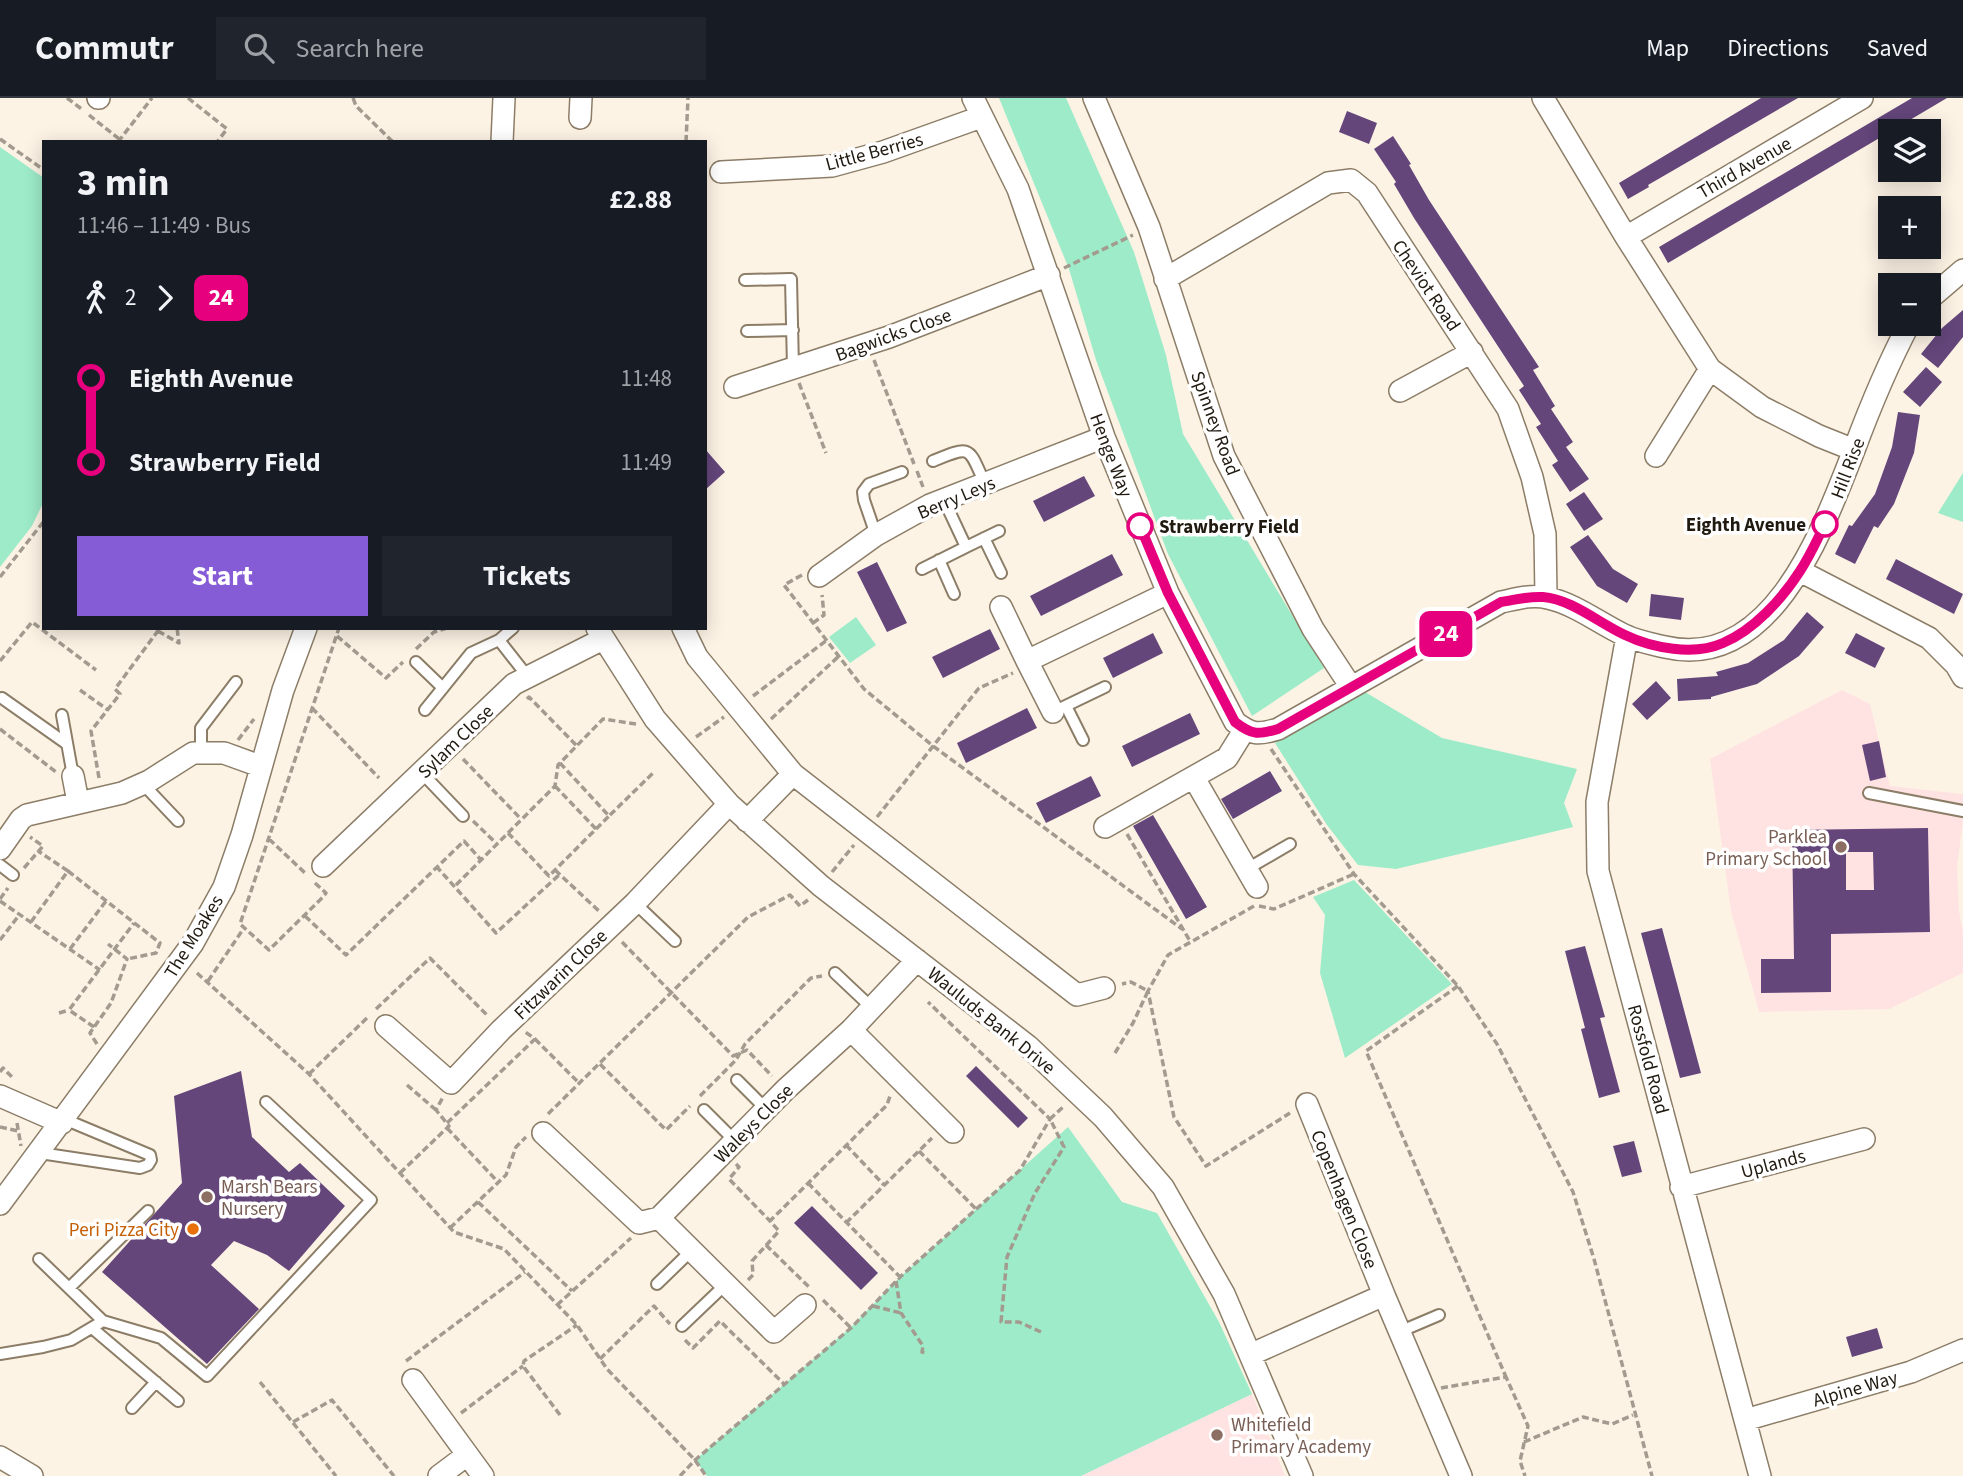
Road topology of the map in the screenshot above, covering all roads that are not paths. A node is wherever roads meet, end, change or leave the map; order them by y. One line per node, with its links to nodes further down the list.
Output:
1 (504, 98): 6 (street)
2 (1094, 98): 11 (street, Spinney Road)
3 (1544, 98): 8 (street)
4 (1862, 98): 8 (street, Third Avenue)
5 (977, 107): 7 (street, Little Berries); 10 (street, Henge Way)
6 (502, 140)
7 (721, 172)
8 (1626, 237): 19 (street)
9 (1963, 270): 13 (street)
10 (1049, 275): 18 (street, Bagwicks Close); 22 (street, Henge Way)
11 (1166, 279): 17 (street, Cheviot Road); 54 (street, Spinney Road)
12 (745, 280): 14 (lane)
13 (1941, 289)
14 (793, 330): 15 (lane); 18 (lane)
15 (747, 331)
16 (1903, 336): 23 (street, Hill Rise)
17 (1472, 352): 21 (street); 40 (street, Cheviot Road)
18 (793, 368): 20 (street, Bagwicks Close)
19 (1710, 369): 23 (street); 24 (street)
20 (734, 387)
21 (1399, 391)
22 (1104, 437): 27 (street, Berry Leys); 38 (street, Henge Way)
23 (1854, 450): 35 (street, Hill Rise)
24 (1656, 456)
25 (933, 461): 27 (lane)
26 (902, 472): 30 (lane)
27 (985, 484): 28 (street, Berry Leys)
28 (937, 503): 30 (street, Berry Leys); 32 (lane)
29 (999, 531): 31 (lane)
30 (876, 535): 37 (street, Berry Leys)
31 (984, 538): 32 (lane); 36 (lane)
32 (966, 547): 33 (lane)
33 (939, 560): 34 (lane); 39 (lane)
34 (922, 569)
35 (1800, 571): 46 (street, Hill Rise); 51 (street)
36 (1001, 573)
37 (820, 576)
38 (1168, 593): 49 (street); 60 (street, Henge Way)
39 (954, 594)
40 (1546, 597): 46 (street, Hill Rise); 54 (street)
41 (1001, 607): 49 (street)
42 (305, 630): 64 (street, The Moakes)
43 (511, 630): 47 (lane)
44 (684, 630): 66 (street)
45 (600, 634): 50 (street, Sylam Close); 71 (street, Wauluds Bank Drive)
46 (1627, 636): 103 (street, Rossfold Road)
47 (499, 640): 50 (lane); 55 (lane)
48 (412, 658): 55 (lane)
49 (1027, 661): 57 (street)
50 (528, 677): 65 (street, Sylam Close)
51 (1963, 677)
52 (236, 682): 63 (lane)
53 (1105, 687): 57 (lane)
54 (1352, 687): 60 (street)
55 (443, 688): 58 (lane)
56 (2, 698): 62 (lane)
57 (1060, 709): 61 (lane)
58 (425, 710)
59 (62, 715): 62 (lane)
60 (1245, 729): 67 (street)
61 (1083, 740)
62 (67, 744): 69 (lane)
63 (201, 753): 64 (street); 68 (street)
64 (260, 766): 97 (street, The Moakes)
65 (421, 772): 73 (lane); 80 (street, Sylam Close)
66 (793, 774): 75 (street); 87 (street)
67 (1194, 778): 76 (street); 82 (street)
68 (143, 784): 69 (street); 74 (lane)
69 (75, 786): 78 (street)
70 (1869, 793): 72 (lane)
71 (729, 803): 75 (street, Wauluds Bank Drive); 83 (street, Fitzwarin Close)
72 (1963, 811)
73 (466, 817)
74 (178, 821)
75 (747, 821): 85 (street, Wauluds Bank Drive)
76 (1105, 827)
77 (1290, 844): 82 (lane)
78 (0, 849)
79 (0, 865): 81 (lane)
80 (323, 866)
81 (15, 876)
82 (1253, 887)
83 (635, 903): 84 (lane); 89 (street, Fitzwarin Close)
84 (675, 942)
85 (917, 960): 88 (street, Waleys Close); 121 (street, Wauluds Bank Drive)
86 (835, 973): 88 (lane)
87 (1104, 988)
88 (871, 1007): 90 (street, Waleys Close)
89 (386, 1027)
90 (851, 1030): 95 (street, Waleys Close); 98 (street)
91 (737, 1080): 95 (lane)
92 (0, 1096): 97 (street)
93 (266, 1102): 115 (lane)
94 (1307, 1104): 112 (street, Copenhagen Close)
95 (766, 1109): 101 (street, Waleys Close)
96 (704, 1110): 101 (lane)
97 (63, 1121): 102 (street, The Moakes); 102 (lane)
98 (949, 1128)
99 (538, 1130): 106 (street)
100 (1865, 1139): 103 (street, Uplands)
101 (729, 1146): 106 (street, Waleys Close)
102 (31, 1151): 104 (street, The Moakes)
103 (1681, 1187): 126 (street, Rossfold Road)
104 (0, 1204)
105 (148, 1211): 110 (lane)
106 (649, 1220): 107 (street)
107 (692, 1250): 109 (lane); 111 (street)
108 (39, 1259): 110 (lane)
109 (657, 1284)
110 (69, 1288): 115 (lane)
111 (730, 1289): 113 (street); 117 (lane)
112 (1384, 1295): 118 (street, Copenhagen Close); 121 (street)
113 (805, 1305)
114 (1438, 1315): 118 (lane)
115 (103, 1321): 116 (lane)
116 (92, 1328): 120 (lane); 123 (lane)
117 (679, 1328)
118 (1399, 1332): 133 (street, Copenhagen Close)
119 (1963, 1350): 126 (street, Alpine Way)
120 (0, 1354)
121 (1252, 1354): 132 (street, Wauluds Bank Drive)
122 (409, 1371): 127 (street)
123 (156, 1382): 124 (lane); 125 (lane)
124 (178, 1401)
125 (132, 1408)
126 (1745, 1420): 134 (street, Rossfold Road)
127 (467, 1455): 130 (street); 131 (street)
128 (0, 1457): 129 (street)
129 (32, 1476)
130 (439, 1476)
131 (483, 1476)
132 (1302, 1476)
133 (1461, 1476)
134 (1760, 1476)

